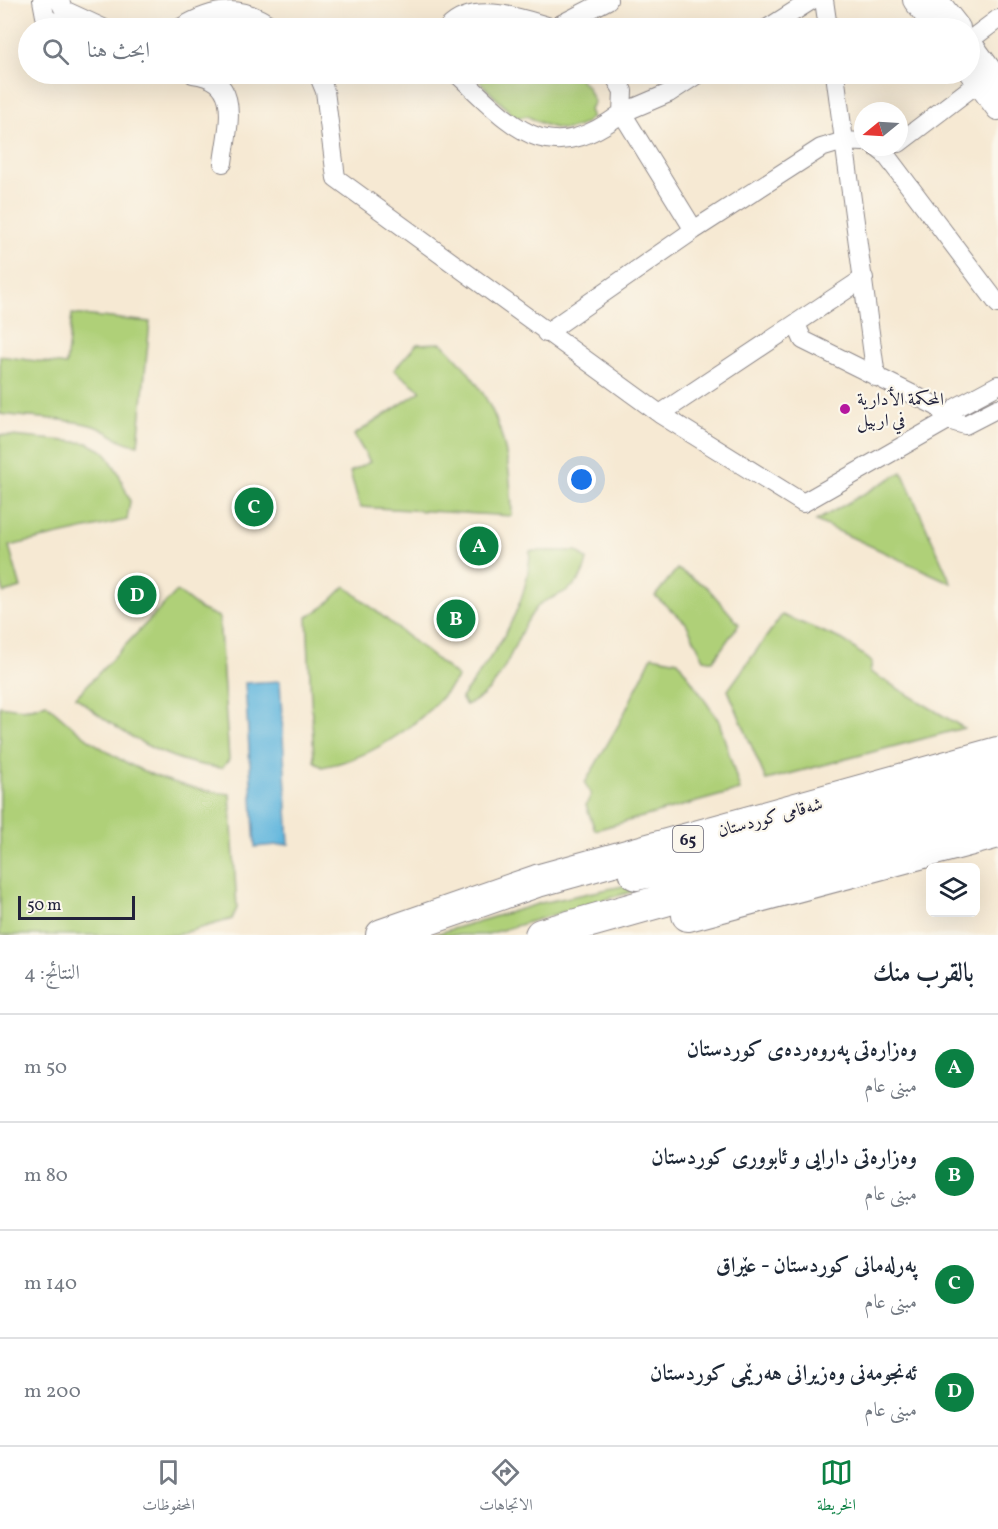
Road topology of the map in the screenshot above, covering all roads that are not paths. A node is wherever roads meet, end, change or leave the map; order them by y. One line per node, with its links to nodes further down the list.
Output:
1 (42, 0): 9 (street)
2 (59, 0): 10 (street)
3 (608, 0): 15 (street)
4 (812, 0): 16 (street)
5 (824, 0): 17 (street)
6 (915, 0): 18 (street)
7 (936, 0): 19 (street)
8 (477, 6): 13 (street); 14 (street)
9 (47, 18)
10 (81, 18)
11 (198, 18): 12 (street)
12 (259, 18)
13 (461, 18)
14 (519, 18)
15 (573, 18)
16 (784, 18)
17 (827, 18)
18 (929, 18)
19 (950, 18)
20 (998, 19): 21 (street)
21 (980, 33)
22 (982, 78): 30 (street)
23 (219, 84): 36 (street)
24 (322, 84): 41 (street)
25 (468, 84): 31 (street)
26 (619, 84): 31 (street)
27 (683, 84): 31 (street)
28 (836, 84): 33 (street)
29 (974, 84): 32 (street)
30 (998, 108)
31 (622, 113): 37 (street)
32 (908, 134)
33 (844, 141): 34 (street); 37 (street); 38 (street)
34 (854, 142)
35 (895, 156): 39 (street)
36 (223, 164)
37 (694, 230): 41 (street)
38 (864, 278): 40 (street); 42 (street)
39 (998, 304)
40 (796, 324): 42 (street); 45 (street)
41 (546, 333): 45 (street)
42 (876, 377): 46 (street)
43 (998, 385): 46 (street)
44 (998, 408): 46 (street)
45 (660, 414): 46 (street)
46 (948, 420)
47 (998, 753): 51 (highway, شەقامی کوردستان / 65)
48 (998, 780): 51 (highway, شەقامی کوردستان / 65)
49 (998, 806): 52 (highway)
50 (998, 832): 53 (highway)
51 (394, 931)
52 (541, 935)
53 (603, 935)

